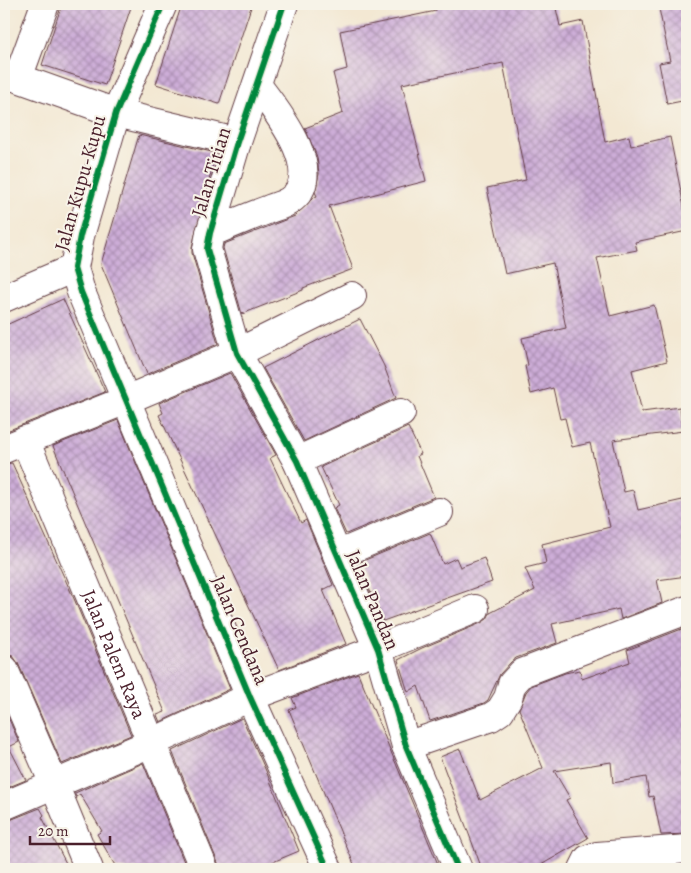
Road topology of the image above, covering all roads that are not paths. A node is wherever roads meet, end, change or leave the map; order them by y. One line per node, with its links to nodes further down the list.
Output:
1 (45, 4): 4 (street)
2 (163, 4): 6 (street, Jalan Kupu-Kupu)
3 (284, 4): 5 (street, Jalan Titian)
4 (11, 75): 6 (street)
5 (257, 85): 7 (street, Jalan Titian); 8 (street)
6 (116, 113): 7 (street); 9 (street, Jalan Kupu-Kupu)
7 (237, 142): 8 (street, Jalan Titian)
8 (210, 233): 12 (street, Jalan Titian)
9 (74, 268): 11 (street); 13 (street, Jalan Kupu-Kupu)
10 (352, 296): 12 (street)
11 (4, 298)
12 (237, 353): 13 (street); 16 (street, Jalan Pandan)
13 (126, 400): 15 (street); 23 (street, Jalan Cendana)
14 (400, 413): 16 (street)
15 (15, 445): 24 (street, Jalan Palem Raya)
16 (297, 461): 18 (street, Jalan Pandan)
17 (439, 512): 18 (street)
18 (337, 556): 21 (street, Jalan Pandan)
19 (475, 609): 21 (street)
20 (687, 610): 25 (street)
21 (378, 649): 23 (street); 25 (street, Jalan Pandan)
22 (4, 669): 26 (street)
23 (250, 697): 24 (street); 31 (street, Jalan Cendana)
24 (151, 743): 26 (street); 30 (street, Jalan Palem Raya)
25 (406, 746): 32 (street, Jalan Pandan)
26 (54, 784): 27 (street); 29 (street)
27 (4, 806)
28 (687, 849): 33 (street)
29 (89, 869)
30 (204, 869)
31 (328, 869)
32 (458, 869)
33 (583, 869)

